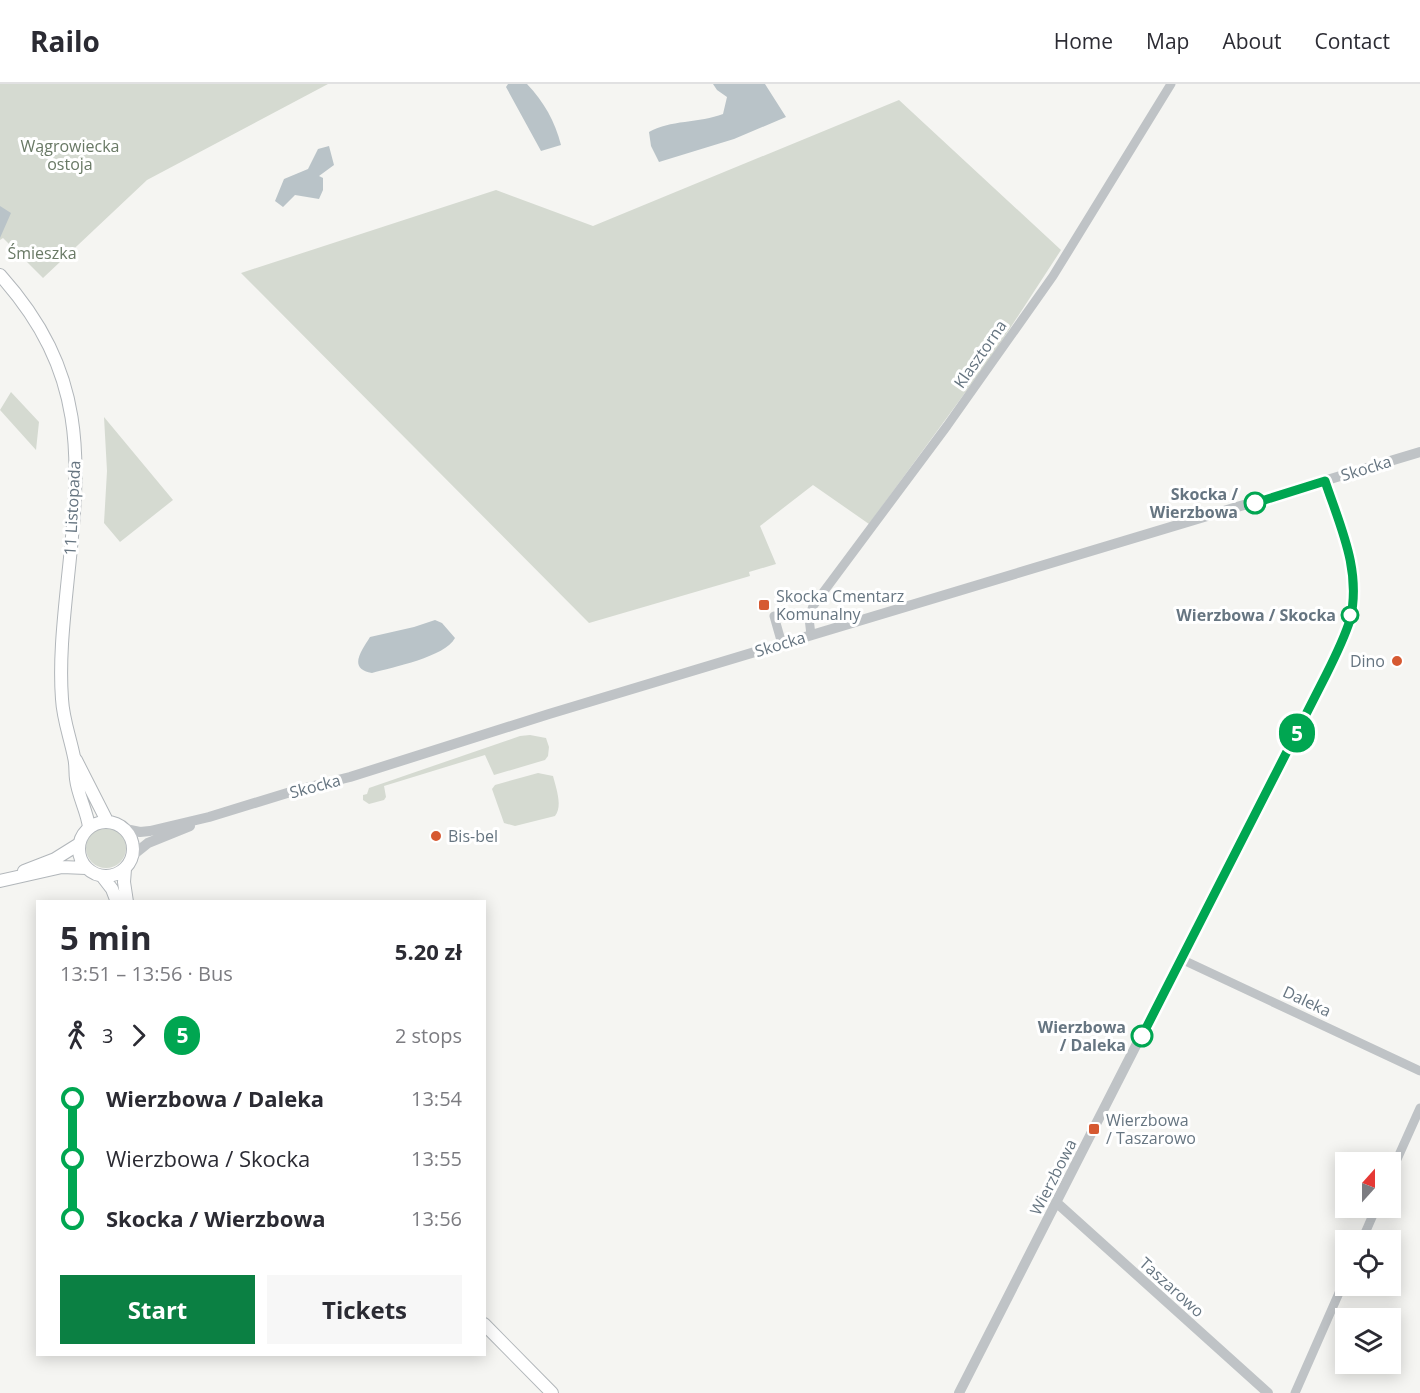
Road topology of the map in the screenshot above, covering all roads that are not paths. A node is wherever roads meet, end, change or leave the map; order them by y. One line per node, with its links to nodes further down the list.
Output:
1 (1171, 84): 6 (street, Klasztorna)
2 (0, 275): 8 (main road, 11 Listopada)
3 (1420, 452): 4 (street, Skocka)
4 (1325, 481): 6 (street, Skocka); 21 (street, Wierzbowa)
5 (774, 616): 7 (street)
6 (811, 635): 7 (street, Skocka)
7 (782, 644): 9 (street, Skocka)
8 (75, 759): 10 (main road, 11 Listopada); 11 (main road, 11 Listopada)
9 (209, 817): 12 (street, Skocka); 14 (street, Skocka)
10 (107, 821): 11 (main road); 12 (main road)
11 (89, 827): 13 (main road)
12 (125, 829): 14 (main road)
13 (79, 843): 15 (main road); 18 (main road)
14 (133, 855): 16 (main road)
15 (86, 868): 17 (main road); 18 (main road)
16 (125, 869): 17 (main road); 20 (main road)
17 (102, 876): 19 (main road)
18 (2, 881)
19 (116, 900)
20 (128, 900)
21 (1181, 959): 22 (street, Daleka); 25 (street, Wierzbowa)
22 (1420, 1071)
23 (1420, 1108): 24 (street)
24 (1400, 1152)
25 (1057, 1203): 29 (street, Wierzbowa); 30 (street, Taszarowo)
26 (1338, 1296): 31 (street)
27 (486, 1326): 28 (main road)
28 (552, 1393)
29 (959, 1393)
30 (1268, 1393)
31 (1295, 1393)

